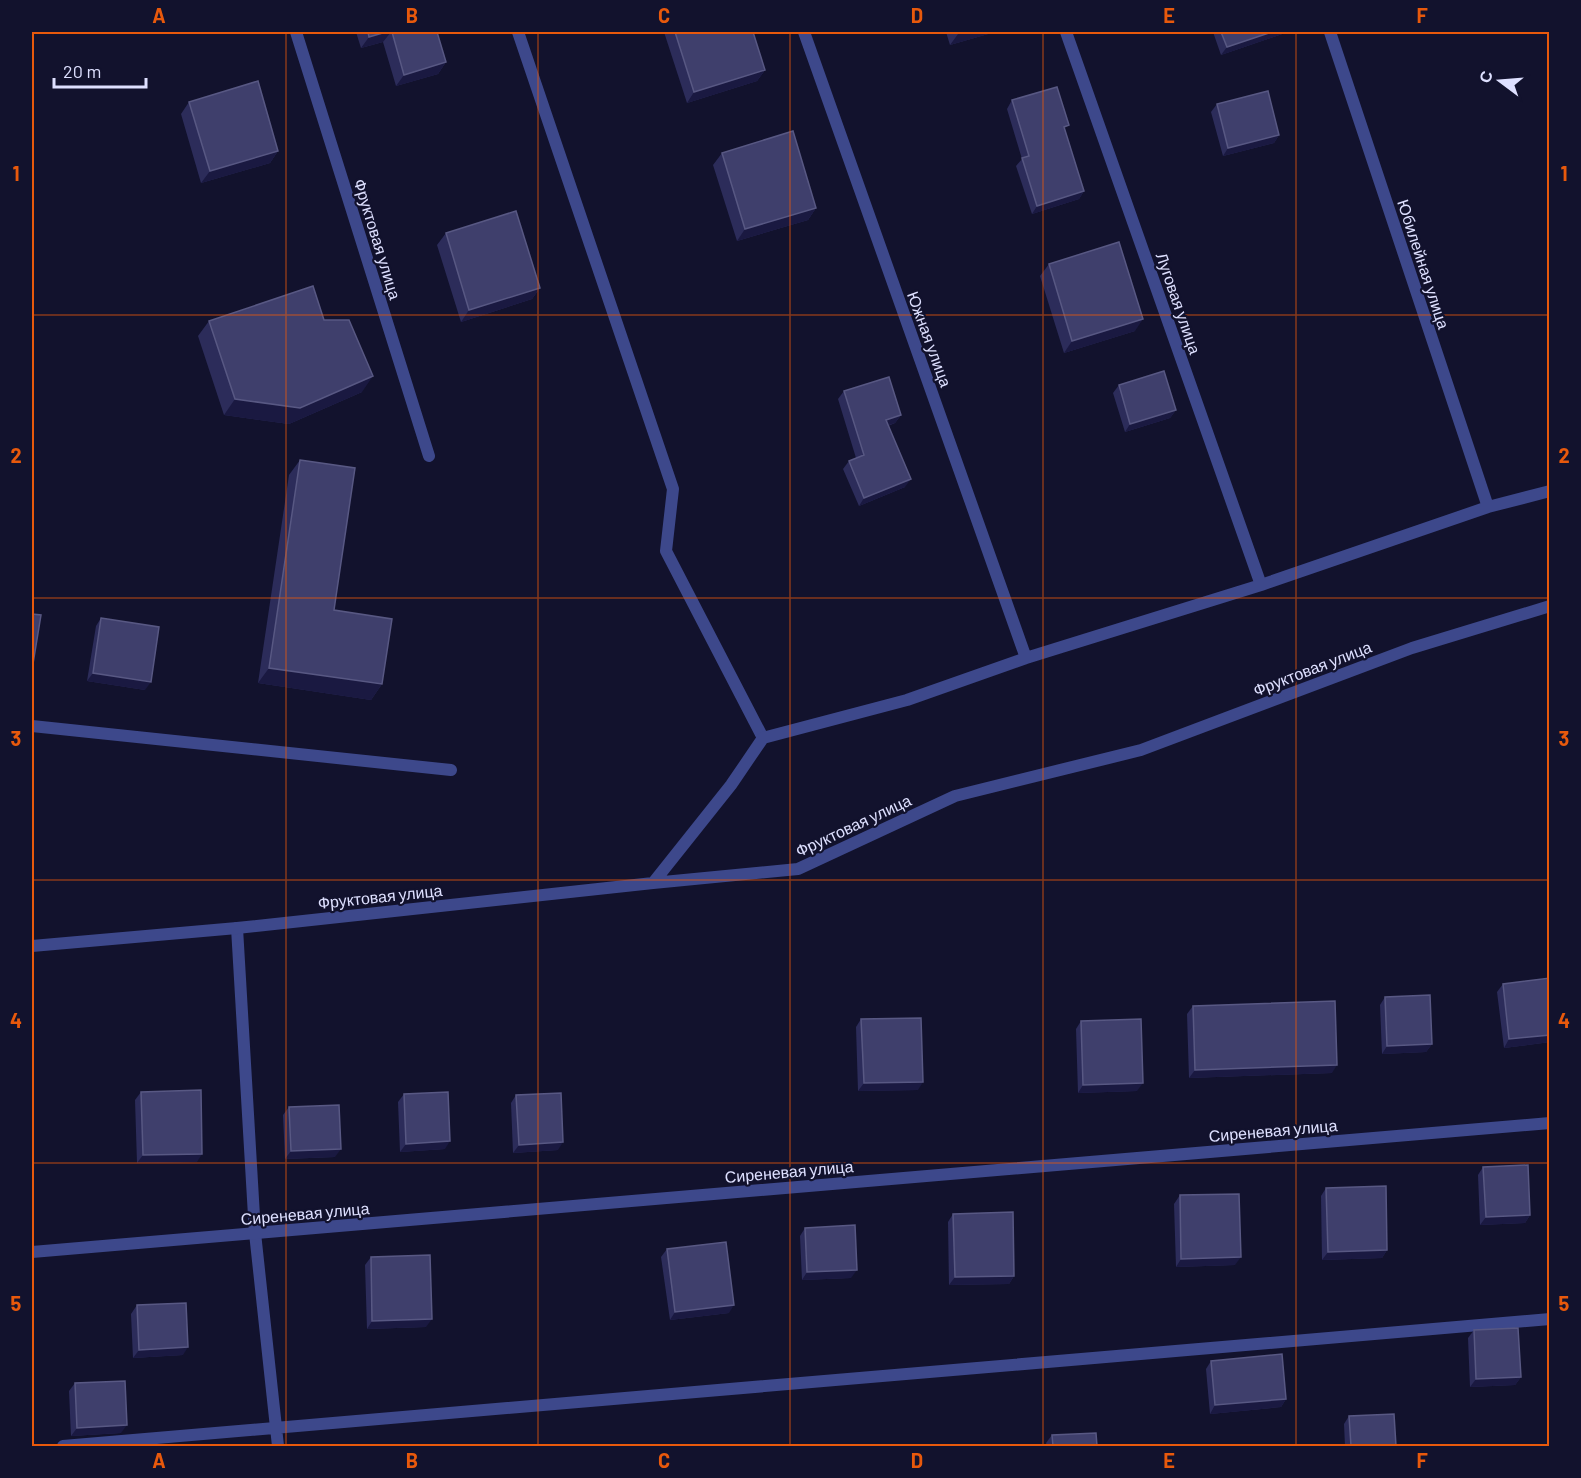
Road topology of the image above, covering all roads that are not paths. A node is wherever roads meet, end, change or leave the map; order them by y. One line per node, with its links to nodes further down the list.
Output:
1 (296, 32): 6 (street, Фруктовая улица)
2 (518, 32): 13 (street)
3 (804, 32): 11 (street, Южная улица)
4 (1066, 32): 9 (street, Луговая улица)
5 (1330, 32): 8 (street, Юбилейная улица)
6 (429, 456)
7 (1550, 491): 8 (street)
8 (1488, 507): 9 (street)
9 (1261, 585): 11 (street)
10 (1550, 606): 15 (street, Фруктовая улица)
11 (1026, 658): 13 (street)
12 (32, 726): 14 (street)
13 (763, 738): 15 (street)
14 (451, 770)
15 (653, 883): 16 (street, Фруктовая улица)
16 (237, 928): 17 (street, Фруктовая улица); 19 (street)
17 (32, 946)
18 (1550, 1123): 19 (street, Сиреневая улица)
19 (255, 1233): 20 (street, Сиреневая улица); 22 (street)
20 (32, 1252)
21 (1550, 1319): 22 (street)
22 (276, 1428): 23 (street); 24 (street)
23 (63, 1446)
24 (278, 1446)

